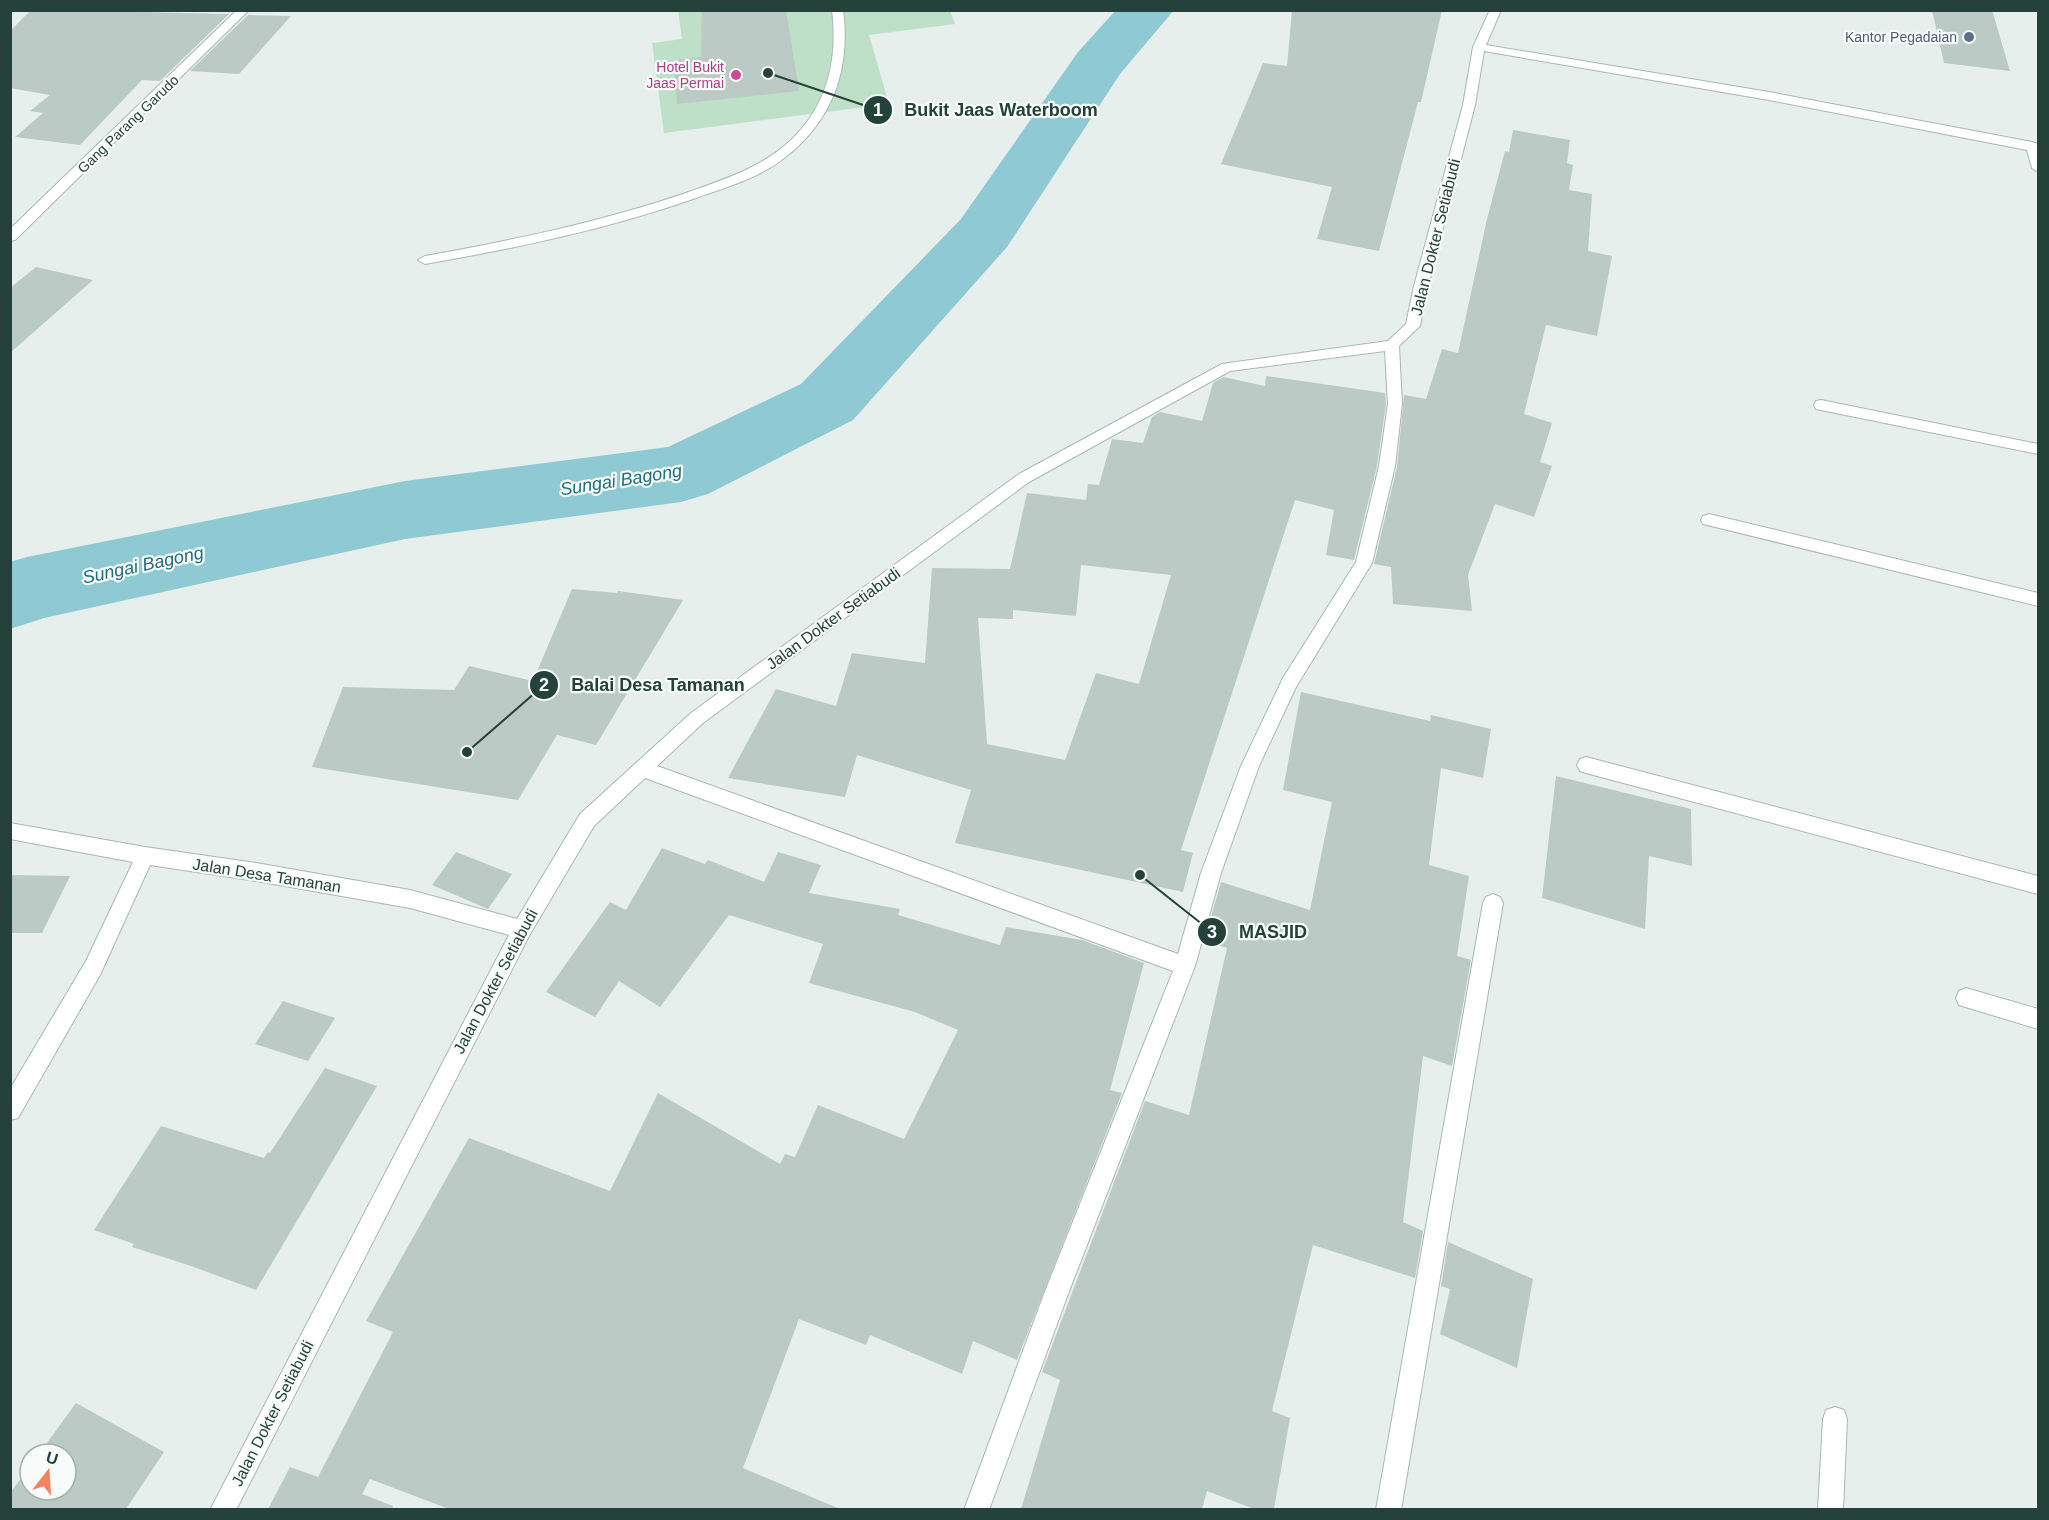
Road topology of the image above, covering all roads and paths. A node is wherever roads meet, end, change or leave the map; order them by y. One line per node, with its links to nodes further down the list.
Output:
1 (244, 10): 7 (street, Gang Parang Garudo)
2 (837, 10): 8 (street)
3 (1496, 10): 4 (street, Jalan Dokter Setiabudi)
4 (1479, 47): 5 (street); 9 (street, Jalan Dokter Setiabudi)
5 (2035, 147): 6 (street)
6 (2038, 168)
7 (10, 237)
8 (425, 260)
9 (1392, 345): 15 (street, Jalan Dokter Setiabudi); 21 (street)
10 (1821, 405): 11 (street)
11 (2038, 449)
12 (1709, 520): 13 (street)
13 (2038, 600)
14 (1586, 765): 18 (street)
15 (644, 769): 20 (street, Jalan Dokter Setiabudi); 21 (street)
16 (10, 831): 17 (street, Jalan Desa Tamanan)
17 (145, 856): 20 (street, Jalan Desa Tamanan); 24 (street)
18 (2038, 885)
19 (1493, 903): 28 (street)
20 (522, 928): 26 (street, Jalan Dokter Setiabudi)
21 (1185, 966): 27 (street)
22 (1966, 998): 23 (street)
23 (2038, 1019)
24 (10, 1110)
25 (1835, 1419): 29 (street)
26 (222, 1509)
27 (976, 1509)
28 (1388, 1509)
29 (1830, 1509)

